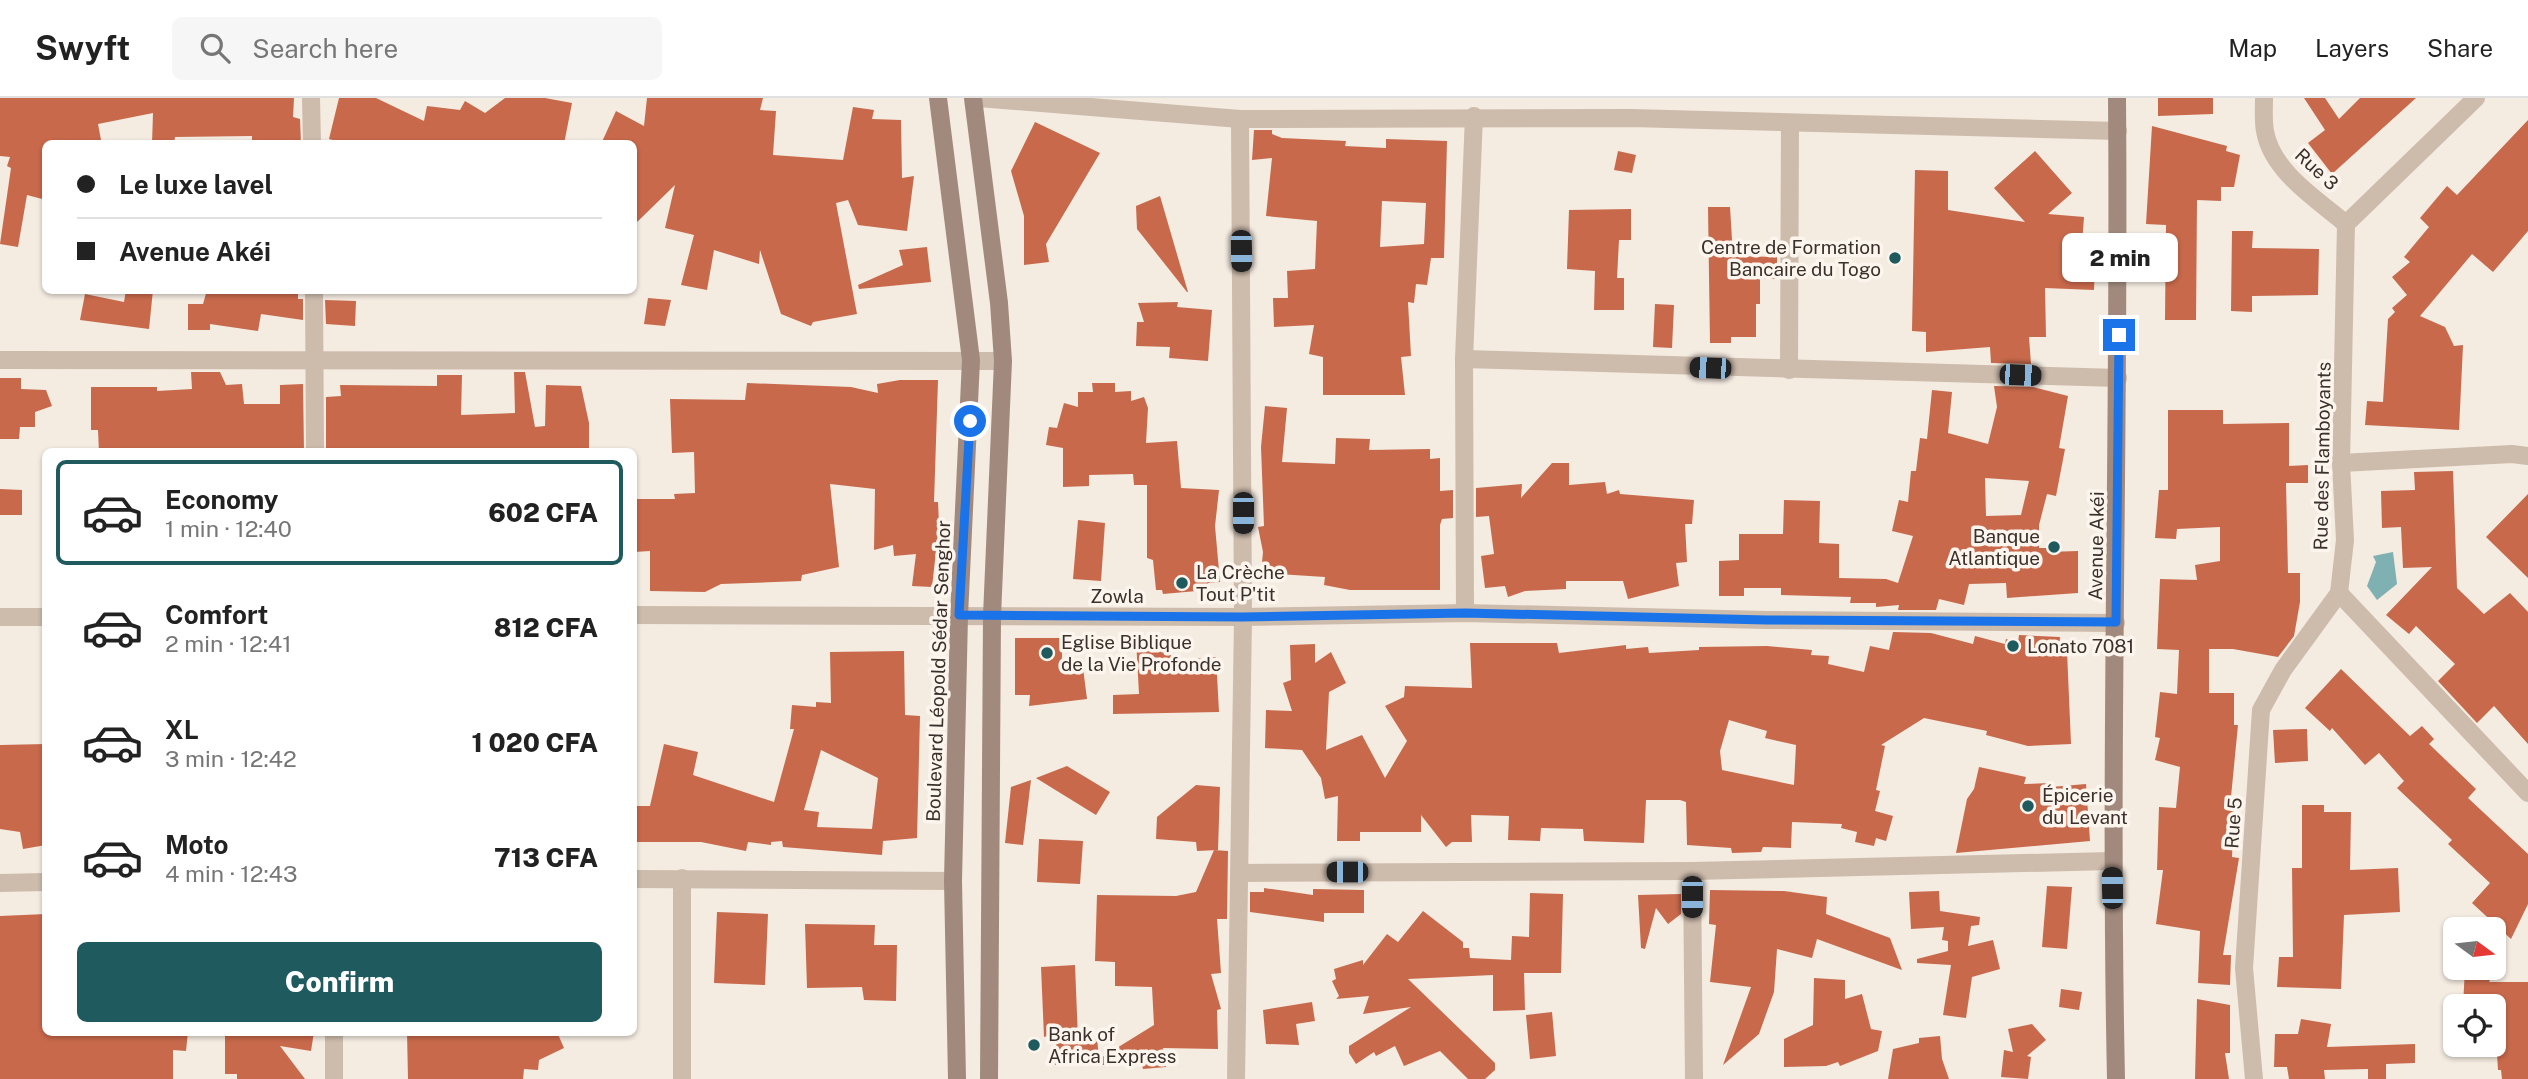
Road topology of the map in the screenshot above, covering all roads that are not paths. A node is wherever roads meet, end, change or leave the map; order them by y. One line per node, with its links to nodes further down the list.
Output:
1 (311, 98): 13 (street)
2 (938, 98): 19 (main road, Boulevard Léopold Sédar Senghor)
3 (973, 98): 20 (main road)
4 (979, 98): 8 (street)
5 (2118, 98): 12 (main road, Avenue Akéi)
6 (2264, 98): 14 (street, Rue 3)
7 (2476, 98): 14 (street)
8 (1158, 106): 10 (street)
9 (1474, 116): 10 (street); 11 (street); 17 (street)
10 (1240, 119): 33 (street)
11 (1790, 123): 12 (street); 21 (street)
12 (2118, 131): 22 (main road, Avenue Akéi)
13 (312, 140)
14 (2346, 224): 25 (street, Rue des Flamboyants)
15 (314, 294): 16 (street)
16 (315, 358): 18 (street); 19 (street); 23 (street)
17 (1464, 359): 21 (street); 27 (street)
18 (0, 360)
19 (971, 360): 20 (street); 29 (main road, Boulevard Léopold Sédar Senghor)
20 (1003, 360): 30 (main road)
21 (1789, 370): 22 (street)
22 (2118, 378): 34 (main road, Avenue Akéi)
23 (315, 448)
24 (2528, 456): 25 (street)
25 (2341, 463): 26 (street, Rue des Flamboyants)
26 (2339, 593): 35 (street); 52 (street, Rue 5)
27 (1465, 613): 33 (street, Zowla); 34 (street, Zowla)
28 (637, 615): 29 (street, Zowla)
29 (959, 615): 30 (street, Zowla); 41 (main road, Boulevard Léopold Sédar Senghor)
30 (992, 616): 33 (street, Zowla); 48 (main road)
31 (0, 617): 32 (street)
32 (42, 617)
33 (1242, 617): 38 (street)
34 (2116, 622): 36 (main road, Avenue Akéi)
35 (2528, 793)
36 (2111, 861): 37 (street); 51 (main road, Avenue Akéi)
37 (1692, 871): 38 (street); 50 (street)
38 (1240, 873): 49 (street)
39 (682, 878): 40 (street); 41 (street); 46 (street)
40 (637, 879)
41 (953, 881): 47 (main road, Boulevard Léopold Sédar Senghor)
42 (42, 882): 43 (street)
43 (0, 883)
44 (334, 1036): 45 (street)
45 (334, 1079)
46 (682, 1079)
47 (957, 1079)
48 (989, 1079)
49 (1236, 1079)
50 (1694, 1079)
51 (2116, 1079)
52 (2254, 1079)

